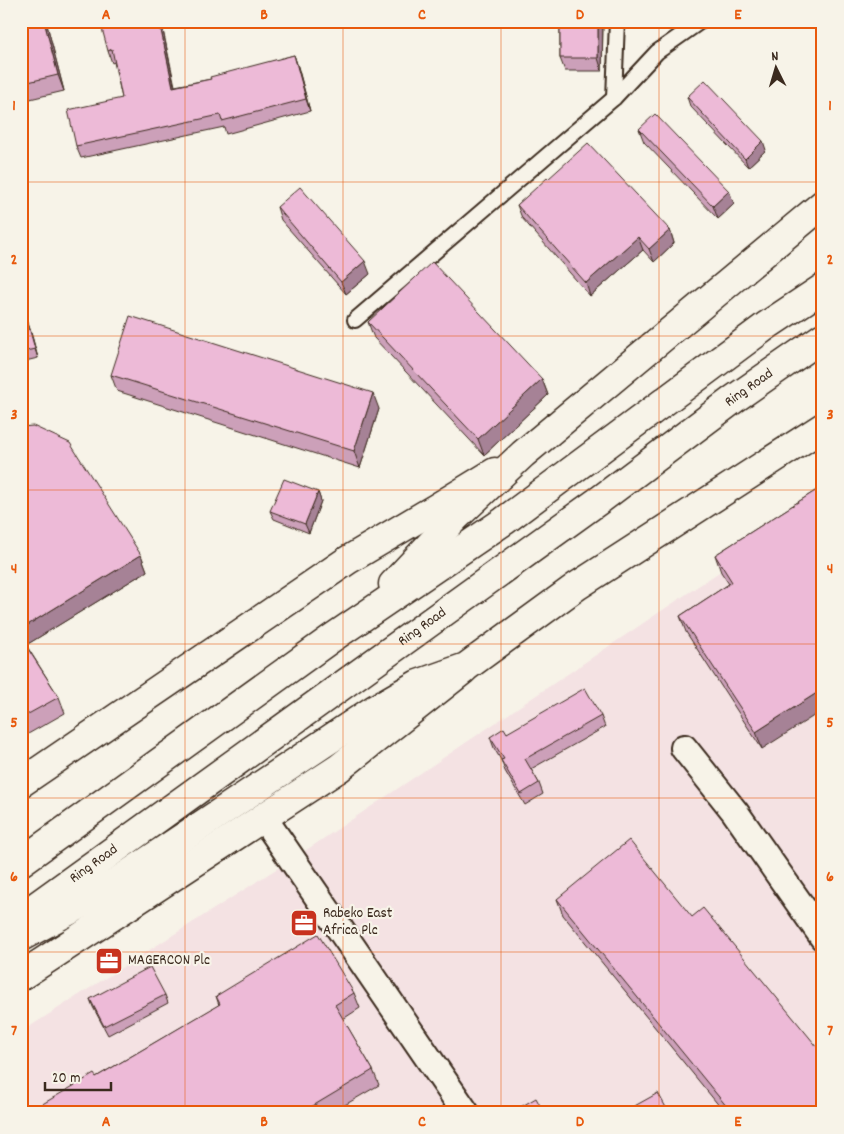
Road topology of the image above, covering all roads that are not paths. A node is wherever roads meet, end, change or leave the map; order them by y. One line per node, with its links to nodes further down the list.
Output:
1 (617, 21): 3 (lane)
2 (701, 21): 3 (lane)
3 (614, 98): 6 (lane)
4 (823, 204): 9 (main road)
5 (823, 288): 10 (main road)
6 (355, 320)
7 (823, 337): 16 (main road, Ring Road)
8 (823, 427): 11 (main road)
9 (523, 454): 10 (main road); 13 (main road)
10 (358, 622): 15 (main road)
11 (466, 667): 14 (main road); 17 (main road)
12 (684, 748): 18 (street)
13 (21, 783)
14 (263, 817): 19 (main road); 20 (street)
15 (21, 862)
16 (21, 917)
17 (21, 938)
18 (823, 938)
19 (21, 976)
20 (466, 1113)

